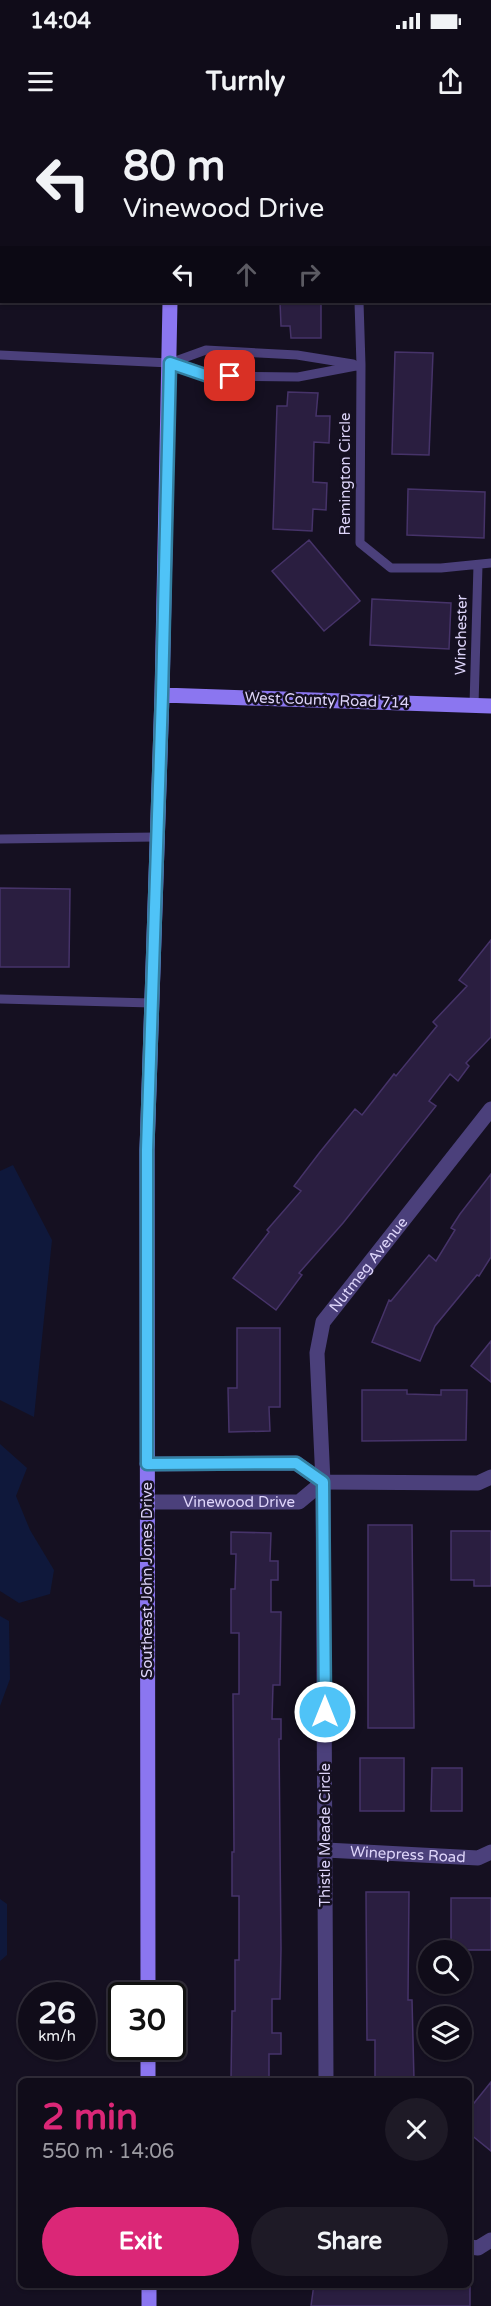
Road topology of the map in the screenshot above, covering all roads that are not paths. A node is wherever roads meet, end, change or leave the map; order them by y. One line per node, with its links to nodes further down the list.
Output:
1 (170, 303): 4 (main road, Southeast John Jones Drive)
2 (359, 303): 5 (lane, Remington Circle)
3 (0, 356): 4 (lane)
4 (170, 363): 5 (lane); 5 (lane); 8 (main road, Southeast John Jones Drive)
5 (361, 365): 7 (lane, Remington Circle)
6 (491, 563): 7 (lane, Remington Circle)
7 (477, 565): 9 (lane, Winchester)
8 (162, 695): 9 (main road, West County Road 714); 11 (main road, Southeast John Jones Drive)
9 (474, 705): 10 (main road, West County Road 714)
10 (491, 706)
11 (157, 837): 12 (lane); 14 (main road, Southeast John Jones Drive)
12 (0, 839)
13 (0, 999): 14 (lane)
14 (152, 1003): 16 (main road, Southeast John Jones Drive)
15 (491, 1109): 18 (street, Nutmeg Avenue)
16 (147, 1464): 18 (street); 19 (main road, Southeast John Jones Drive)
17 (491, 1477): 18 (street)
18 (323, 1482): 19 (street, Vinewood Drive); 20 (street, Thistle Meade Circle)
19 (147, 1502): 22 (main road, Southeast John Jones Drive)
20 (326, 1850): 21 (street, Winepress Road); 25 (street, Thistle Meade Circle)
21 (491, 1852)
22 (148, 1982)
23 (148, 2060): 24 (main road)
24 (148, 2078)
25 (326, 2078)
26 (491, 2240): 27 (street)
27 (472, 2247)
28 (148, 2288): 29 (main road)
29 (149, 2306)

